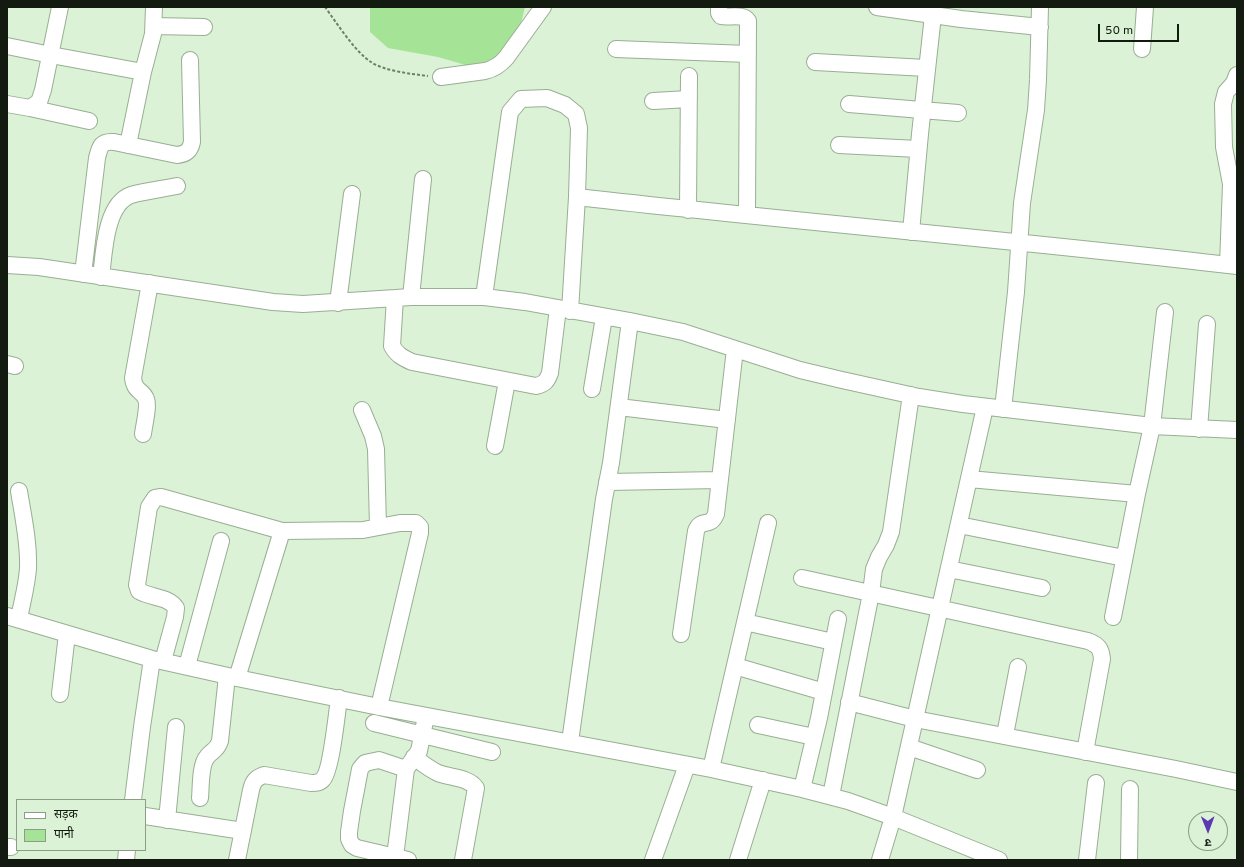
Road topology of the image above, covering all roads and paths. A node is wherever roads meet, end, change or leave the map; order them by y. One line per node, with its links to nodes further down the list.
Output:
1 (60, 7): 17 (street)
2 (154, 7): 10 (street)
3 (325, 7): 24 (path)
4 (543, 7): 24 (street)
5 (719, 7): 16 (street)
6 (877, 7): 9 (street)
7 (1040, 7): 12 (street)
8 (1145, 7): 14 (street)
9 (926, 12): 12 (street); 20 (street)
10 (154, 26): 11 (street); 21 (street)
11 (204, 26)
12 (1040, 27): 43 (street)
13 (7, 46): 17 (street)
14 (1142, 49)
15 (616, 50): 16 (street)
16 (748, 54): 41 (street)
17 (51, 55): 21 (street); 29 (street)
18 (190, 60): 33 (street)
19 (815, 62): 20 (street)
20 (926, 68): 30 (street)
21 (143, 72): 33 (street)
22 (1237, 75): 45 (street)
23 (689, 76): 25 (street)
24 (441, 77)
25 (689, 99): 26 (street); 40 (street)
26 (653, 101)
27 (7, 104): 29 (street)
28 (849, 104): 30 (street)
29 (30, 108): 32 (street)
30 (922, 109): 31 (street); 35 (street)
31 (958, 113)
32 (89, 121)
33 (128, 144): 46 (street)
34 (839, 145): 35 (street)
35 (918, 149): 42 (street)
36 (423, 179): 49 (street)
37 (177, 186): 47 (street)
38 (352, 194): 52 (street)
39 (577, 197): 40 (street); 51 (street); 53 (street)
40 (688, 210): 41 (street)
41 (747, 215): 42 (street)
42 (912, 232): 43 (street)
43 (1019, 242): 45 (street); 64 (street)
44 (7, 265): 46 (street)
45 (1232, 265)
46 (83, 274): 47 (street)
47 (101, 276): 48 (street)
48 (150, 283): 52 (street); 70 (street)
49 (411, 297): 50 (street); 51 (street)
50 (395, 298): 52 (street); 59 (street)
51 (484, 298): 53 (street)
52 (338, 302)
53 (564, 310): 55 (street); 59 (street)
54 (1165, 312): 67 (street)
55 (604, 317): 56 (street); 60 (street)
56 (630, 321): 58 (street); 62 (street)
57 (1207, 324): 68 (street)
58 (735, 349): 61 (street); 66 (street)
59 (507, 381): 71 (street)
60 (592, 389)
61 (911, 395): 63 (street); 86 (street)
62 (619, 407): 66 (street); 74 (street)
63 (986, 407): 64 (street); 72 (street)
64 (1003, 409): 67 (street)
65 (362, 410): 79 (street)
66 (727, 420): 73 (street)
67 (1152, 426): 68 (street); 76 (street)
68 (1199, 429): 69 (street)
69 (1237, 430)
70 (143, 434)
71 (495, 446)
72 (969, 479): 76 (street); 78 (street)
73 (720, 480): 74 (street); 93 (street)
74 (607, 482): 113 (street)
75 (19, 491): 88 (street)
76 (1137, 494): 82 (street)
77 (768, 523): 91 (street)
78 (959, 525): 82 (street); 83 (street)
79 (378, 527): 80 (street); 104 (street)
80 (282, 530): 95 (street); 99 (street)
81 (221, 541): 96 (street)
82 (1124, 558): 89 (street)
83 (949, 569): 85 (street); 87 (street)
84 (802, 578): 86 (street)
85 (1042, 588)
86 (871, 593): 87 (street); 103 (street)
87 (939, 609): 106 (street); 116 (street)
88 (13, 618): 92 (street)
89 (1112, 618)
90 (838, 619): 94 (street)
91 (745, 622): 94 (street); 97 (street)
92 (67, 634): 95 (street); 101 (street)
93 (680, 634)
94 (834, 642): 100 (street)
95 (158, 660): 96 (street); 128 (street)
96 (187, 666): 99 (street)
97 (735, 666): 100 (street); 119 (street)
98 (1018, 667): 111 (street)
99 (232, 677): 102 (street); 127 (street)
100 (824, 692): 112 (street)
101 (60, 694)
102 (339, 698): 104 (street); 132 (street)
103 (849, 702): 106 (street); 126 (street)
104 (379, 707): 105 (street)
105 (426, 716): 110 (street); 113 (street)
106 (915, 718): 111 (street); 114 (street)
107 (374, 723): 110 (street)
108 (758, 725): 112 (street)
109 (176, 727): 131 (street)
110 (422, 735): 115 (street); 117 (street)
111 (1005, 735): 116 (street)
112 (814, 737): 124 (street)
113 (570, 742): 118 (street)
114 (909, 747): 120 (street); 130 (street)
115 (492, 752)
116 (1085, 752): 122 (street)
117 (410, 763): 133 (street); 133 (street); 135 (street)
118 (686, 765): 119 (street); 136 (street)
119 (711, 769): 121 (street)
120 (977, 770)
121 (763, 780): 124 (street); 137 (street)
122 (1237, 782)
123 (1096, 783): 140 (street)
124 (802, 789): 126 (street)
125 (1130, 789): 141 (street)
126 (831, 796): 130 (street)
127 (200, 798)
128 (134, 799)
129 (146, 816): 131 (street)
130 (893, 817): 138 (street); 139 (street)
131 (167, 820): 132 (street)
132 (243, 831): 134 (street)
133 (401, 858)
134 (237, 860)
135 (463, 860)
136 (653, 860)
137 (738, 860)
138 (880, 860)
139 (999, 860)
140 (1087, 860)
141 (1129, 860)

